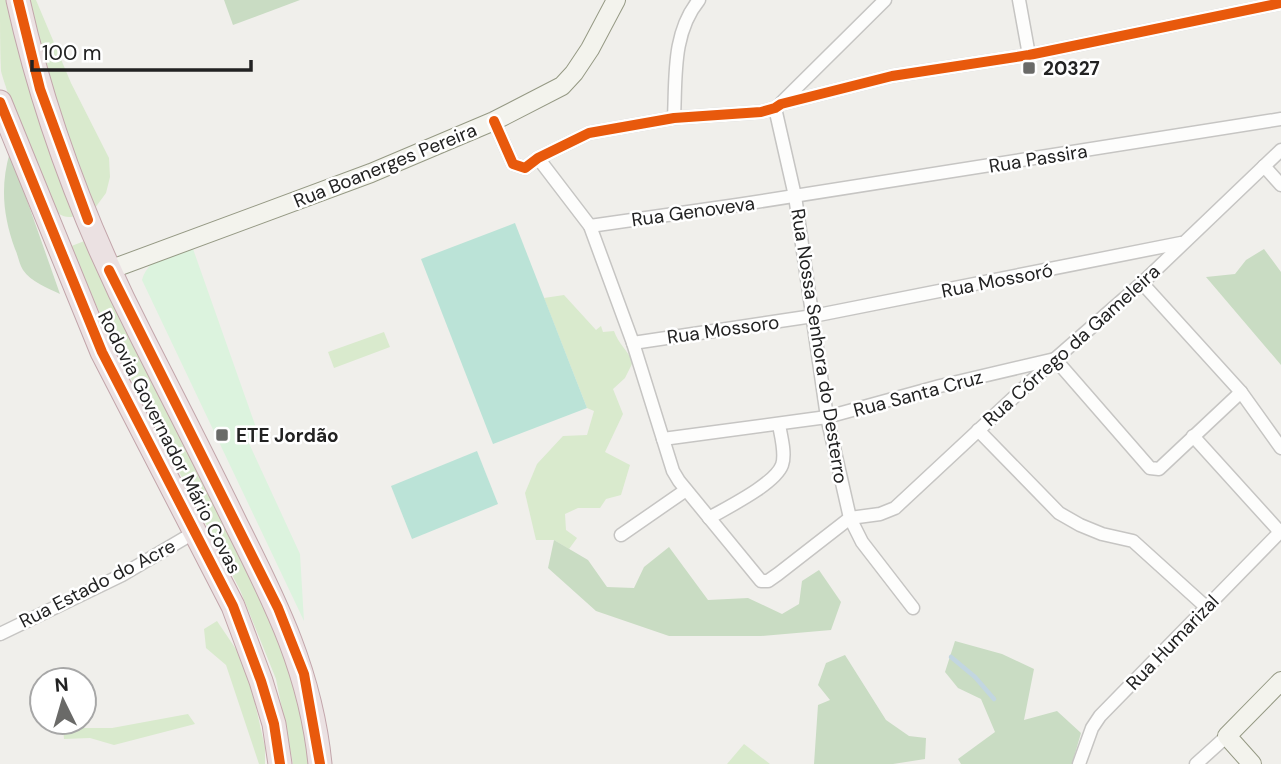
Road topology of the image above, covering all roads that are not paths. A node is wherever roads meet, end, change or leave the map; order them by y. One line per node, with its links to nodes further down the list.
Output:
1 (18, 0): 20 (highway, Rodovia Governador Mário Covas)
2 (616, 0): 12 (main road, Rua Boanerges Pereira)
3 (699, 0): 10 (street)
4 (886, 0): 9 (street)
5 (1019, 0): 7 (street)
6 (1281, 2): 7 (street)
7 (1029, 55): 9 (street)
8 (0, 102): 36 (highway, Rodovia Governador Mário Covas)
9 (778, 106): 10 (street); 17 (street, Rua Nossa Senhora do Desterro)
10 (674, 118): 14 (street)
11 (1281, 119): 17 (street, Rua Passira)
12 (494, 121): 14 (street); 20 (main road, Rua Boanerges Pereira)
13 (1281, 150): 15 (street, Rua Córrego da Gameleira)
14 (538, 158): 18 (street)
15 (1264, 166): 16 (street); 19 (street, Rua Córrego da Gameleira)
16 (1281, 185)
17 (795, 196): 18 (street, Rua Genoveva); 22 (street, Rua Nossa Senhora do Desterro)
18 (590, 226): 23 (street)
19 (1182, 243): 21 (street, Rua Córrego da Gameleira); 22 (street, Rua Mossoró)
20 (109, 270): 44 (highway, Rodovia Governador Mário Covas)
21 (1142, 284): 24 (street, Rua Córrego da Gameleira); 25 (street)
22 (813, 316): 23 (street, Rua Mossoro); 26 (street, Rua Nossa Senhora do Desterro)
23 (633, 343): 30 (street)
24 (1055, 359): 26 (street, Rua Santa Cruz); 28 (street, Rua Córrego da Gameleira); 29 (street)
25 (1241, 392): 29 (street); 31 (street)
26 (827, 417): 27 (street, Rua Santa Cruz); 34 (street, Rua Nossa Senhora do Desterro)
27 (779, 425): 30 (street, Rua Santa Cruz); 33 (street)
28 (978, 430): 34 (street, Rua Córrego da Gameleira); 38 (street)
29 (1193, 436): 35 (street)
30 (663, 439): 32 (street)
31 (1281, 449)
32 (686, 490): 33 (street); 37 (street)
33 (709, 518): 34 (street)
34 (850, 518): 39 (street, Rua Nossa Senhora do Desterro)
35 (1280, 531): 38 (street, Rua Humarizal)
36 (195, 532): 40 (street, Rua Estado do Acre); 43 (highway, Rodovia Governador Mário Covas)
37 (621, 535)
38 (1206, 607): 45 (street, Rua Humarizal)
39 (913, 608)
40 (0, 634)
41 (1281, 681): 42 (main road)
42 (1227, 736): 46 (street); 47 (main road)
43 (280, 764)
44 (320, 764)
45 (1079, 764)
46 (1196, 764)
47 (1252, 764)

